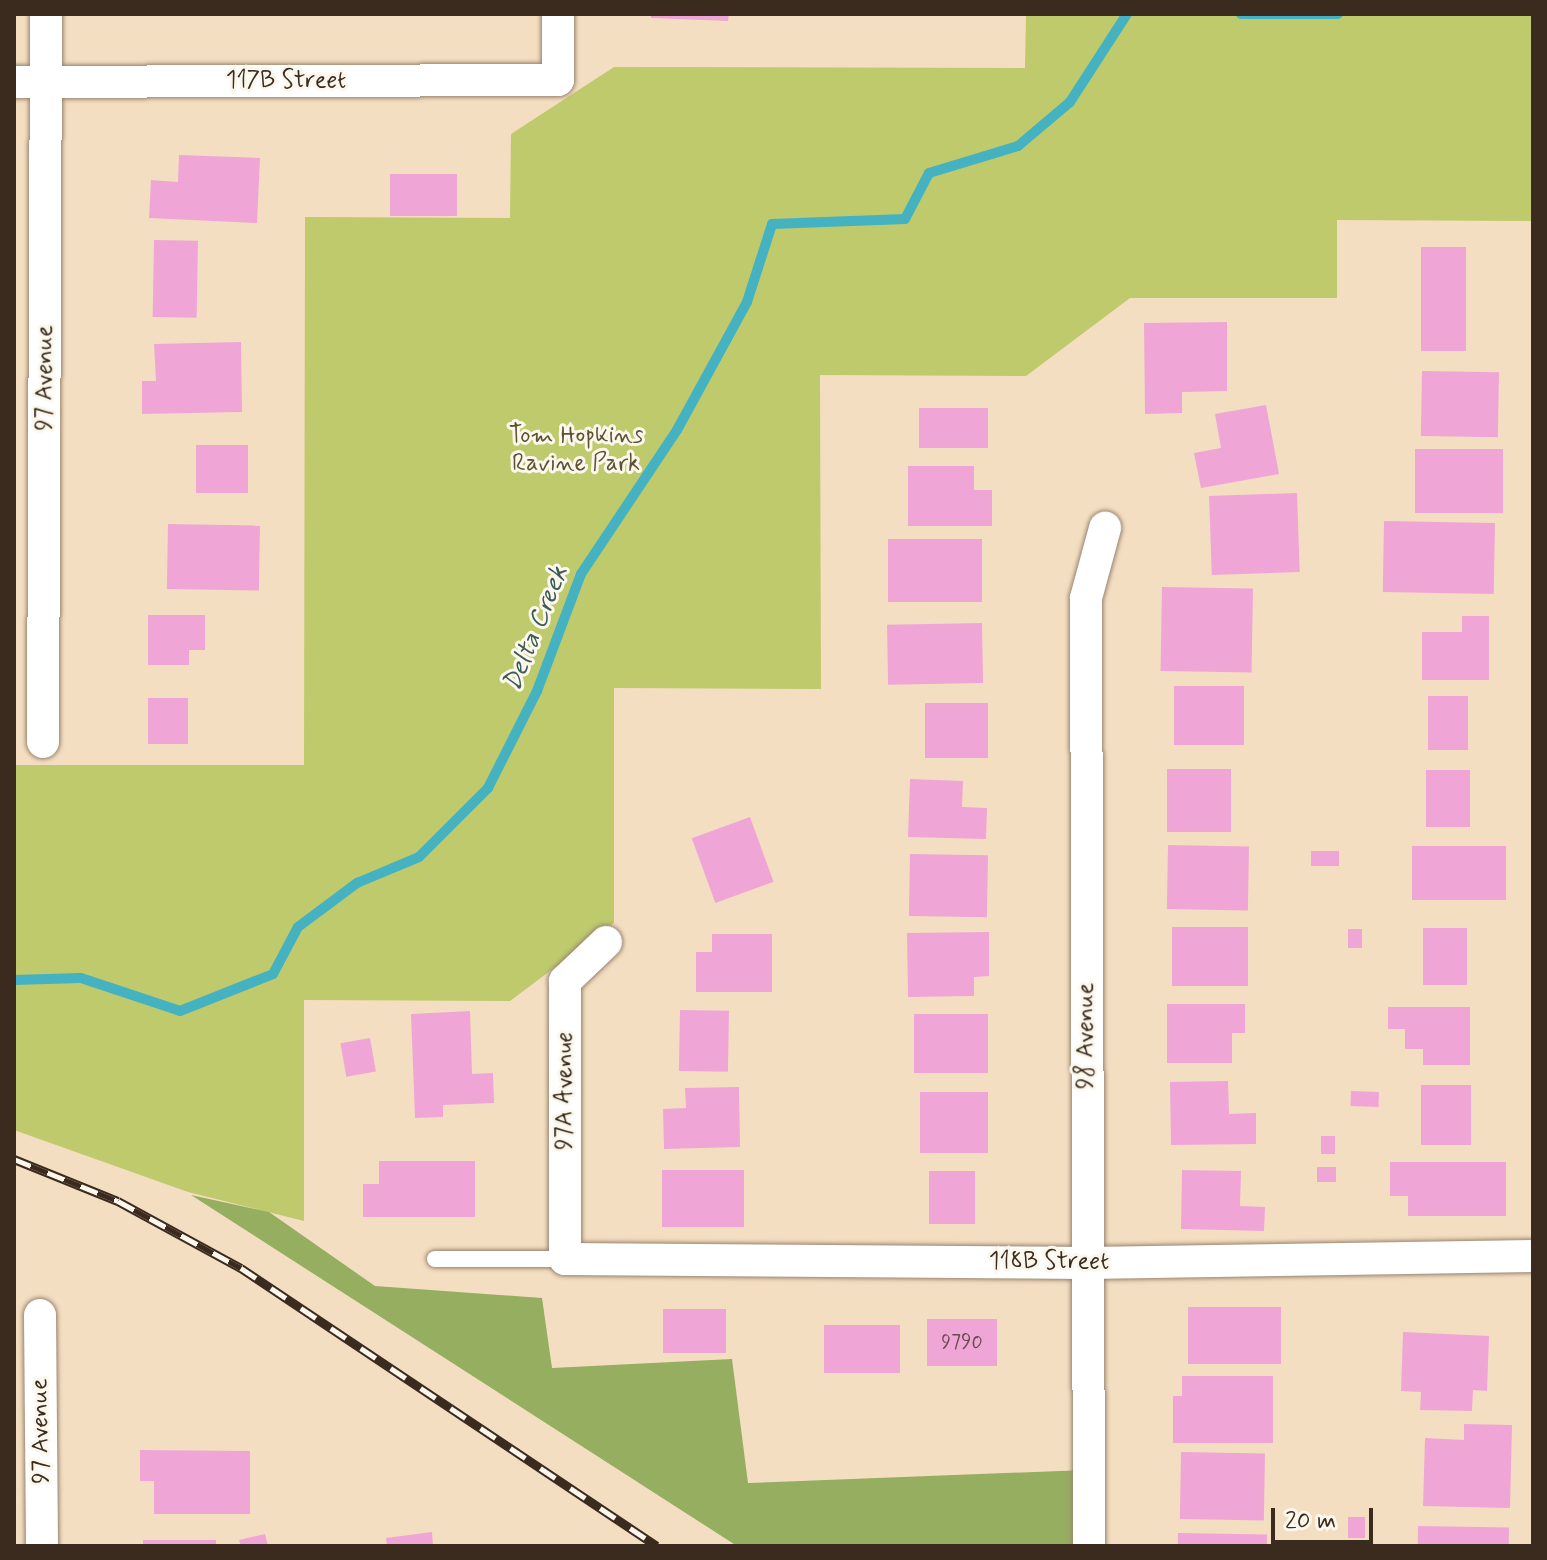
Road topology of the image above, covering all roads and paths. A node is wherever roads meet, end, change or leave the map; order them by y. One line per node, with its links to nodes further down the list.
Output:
1 (46, 14): 4 (street, 97 Avenue)
2 (558, 14): 4 (street, 117B Street)
3 (14, 82): 4 (street, 117B Street)
4 (46, 82): 6 (street, 97 Avenue)
5 (1105, 528): 11 (street, 98 Avenue)
6 (43, 742)
7 (606, 942): 10 (street, 97A Avenue)
8 (1533, 1256): 11 (street, 118B Street)
9 (435, 1259): 10 (lane)
10 (565, 1259): 11 (street, 118B Street)
11 (1088, 1263): 14 (street, 98 Avenue)
12 (40, 1315): 13 (street, 97 Avenue)
13 (42, 1546)
14 (1089, 1546)

